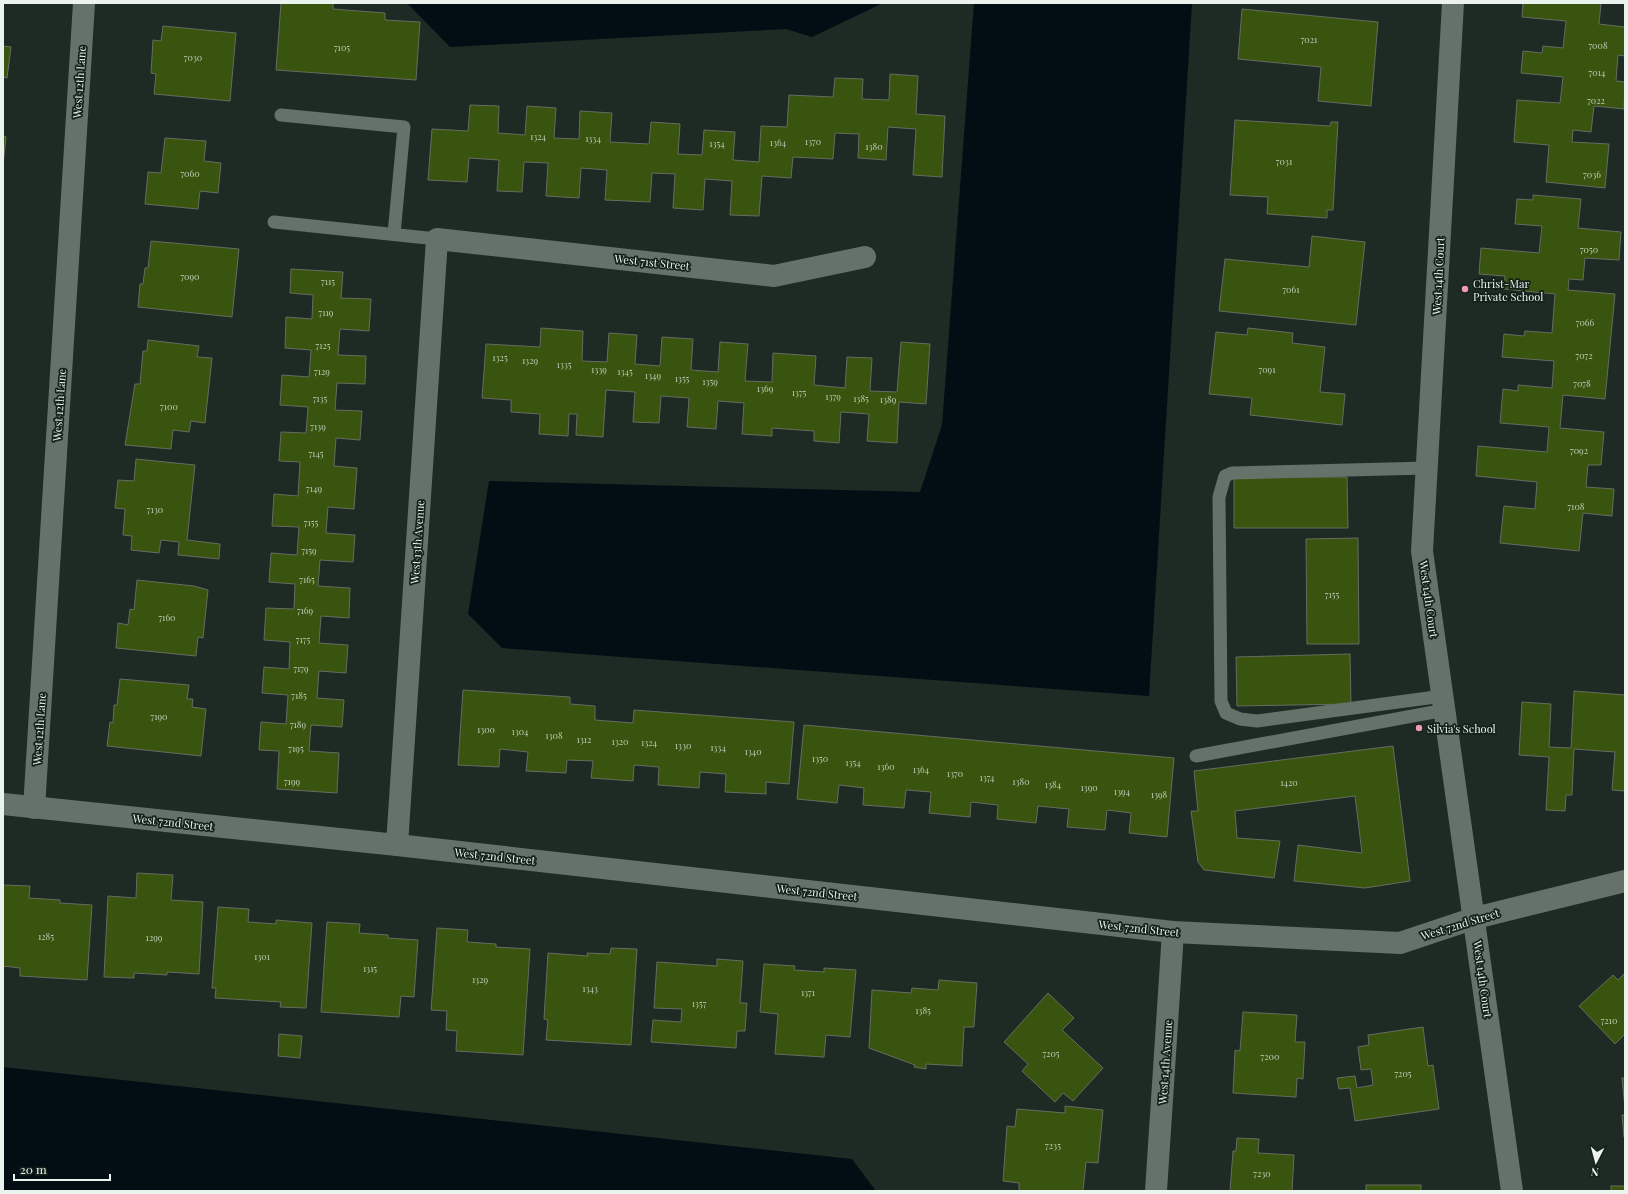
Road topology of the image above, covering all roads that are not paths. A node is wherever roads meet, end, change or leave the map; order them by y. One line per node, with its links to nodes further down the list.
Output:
1 (84, 3): 12 (street, West 12th Lane)
2 (1454, 3): 8 (street, West 14th Court)
3 (281, 115): 5 (lane)
4 (274, 222): 5 (lane)
5 (394, 234): 6 (lane)
6 (437, 239): 7 (street, West 71st Street); 13 (street, West 13th Avenue)
7 (865, 258)
8 (1427, 468): 9 (street, West 14th Court); 9 (lane)
9 (1444, 703): 10 (lane); 15 (street, West 14th Court)
10 (1196, 756)
11 (3, 804): 12 (street, West 72nd Street)
12 (34, 808): 13 (street, West 72nd Street)
13 (397, 845): 16 (street, West 72nd Street)
14 (1625, 881): 15 (street, West 72nd Street)
15 (1475, 918): 16 (street, West 72nd Street); 18 (street, West 14th Court)
16 (1173, 932): 17 (street, West 14th Avenue)
17 (1156, 1191)
18 (1512, 1191)

